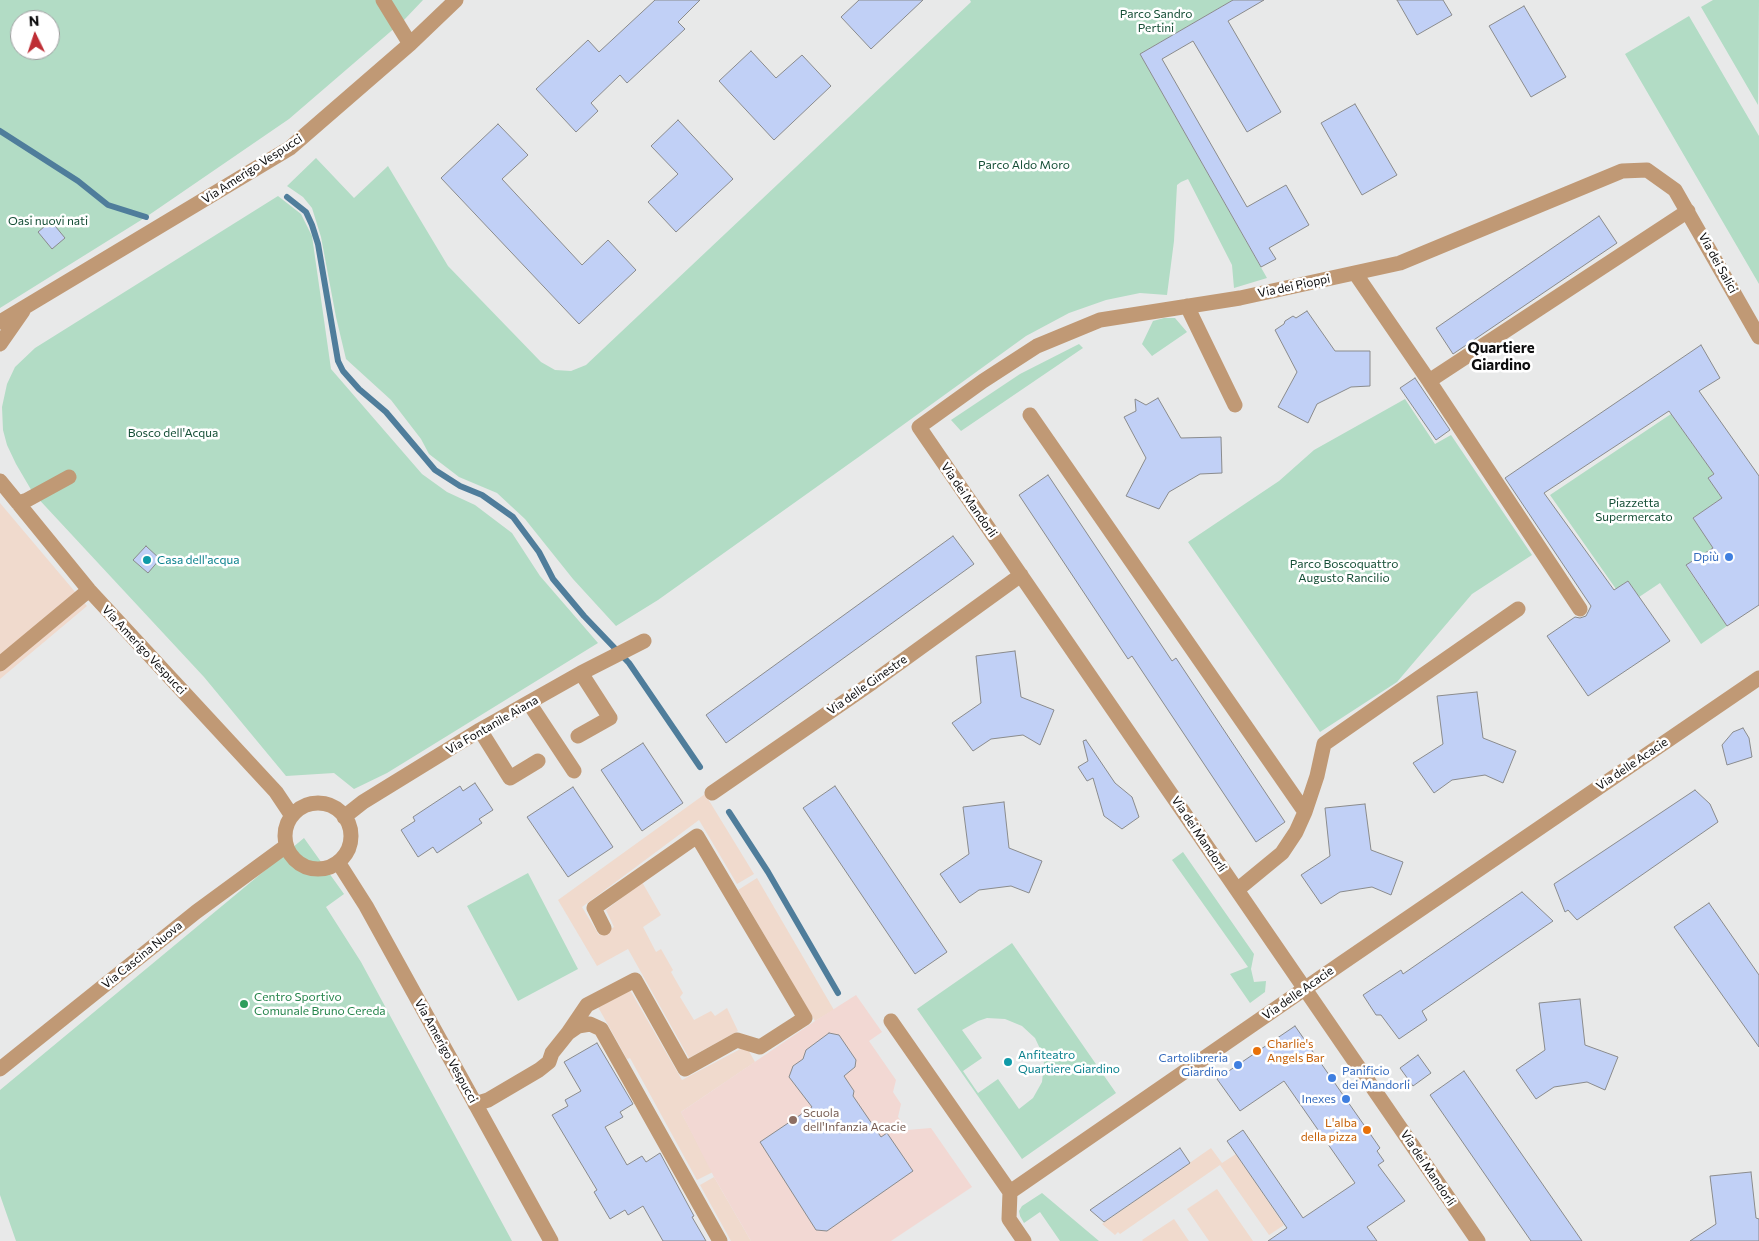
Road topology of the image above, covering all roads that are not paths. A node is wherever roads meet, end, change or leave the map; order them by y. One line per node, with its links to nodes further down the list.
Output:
1 (383, 0): 3 (street)
2 (456, 0): 3 (street, Via Amerigo Vespucci)
3 (410, 44): 8 (street, Via Amerigo Vespucci)
4 (1675, 190): 5 (street, Via dei Salici); 6 (street, Via dei Pioppi)
5 (1688, 211): 10 (street, Via dei Salici); 12 (street)
6 (1355, 273): 7 (street, Via dei Pioppi); 12 (street)
7 (1187, 306): 13 (street); 15 (street, Via dei Pioppi)
8 (25, 308): 9 (street, Via Amerigo Vespucci); 11 (street)
9 (0, 322)
10 (1759, 337)
11 (0, 344)
12 (1430, 381): 22 (street)
13 (1235, 405)
14 (1030, 414): 33 (street)
15 (919, 427): 19 (street, Via dei Mandorli)
16 (69, 476): 18 (street)
17 (0, 481): 18 (street, Via Amerigo Vespucci)
18 (18, 503): 20 (street, Via Amerigo Vespucci)
19 (1021, 575): 32 (street, Via delle Ginestre); 38 (street, Via dei Mandorli)
20 (89, 590): 24 (street); 34 (street, Via Amerigo Vespucci)
21 (1518, 609): 33 (street)
22 (1580, 609)
23 (644, 641): 25 (street, Via Fontanile Aiana)
24 (0, 664)
25 (581, 674): 27 (street, Via Fontanile Aiana); 29 (street)
26 (1759, 678): 40 (street, Via delle Acacie)
27 (529, 703): 28 (street, Via Fontanile Aiana); 31 (street)
28 (480, 730): 30 (street); 35 (street, Via Fontanile Aiana)
29 (578, 736)
30 (538, 761)
31 (574, 771)
32 (712, 793)
33 (1305, 812): 38 (street)
34 (292, 816): 35 (street); 36 (street)
35 (344, 817): 37 (street)
36 (286, 846): 37 (street); 43 (street, Via Cascina Nuova)
37 (338, 862): 44 (street, Via Amerigo Vespucci)
38 (1237, 890): 40 (street, Via dei Mandorli)
39 (604, 928): 42 (street)
40 (1305, 989): 45 (street, Via delle Acacie); 49 (street, Via dei Mandorli)
41 (891, 1021): 45 (street)
42 (568, 1033): 44 (street); 47 (street)
43 (0, 1069)
44 (475, 1104): 46 (street, Via Amerigo Vespucci)
45 (1010, 1192): 48 (street)
46 (551, 1241)
47 (720, 1241)
48 (1024, 1241)
49 (1478, 1241)

